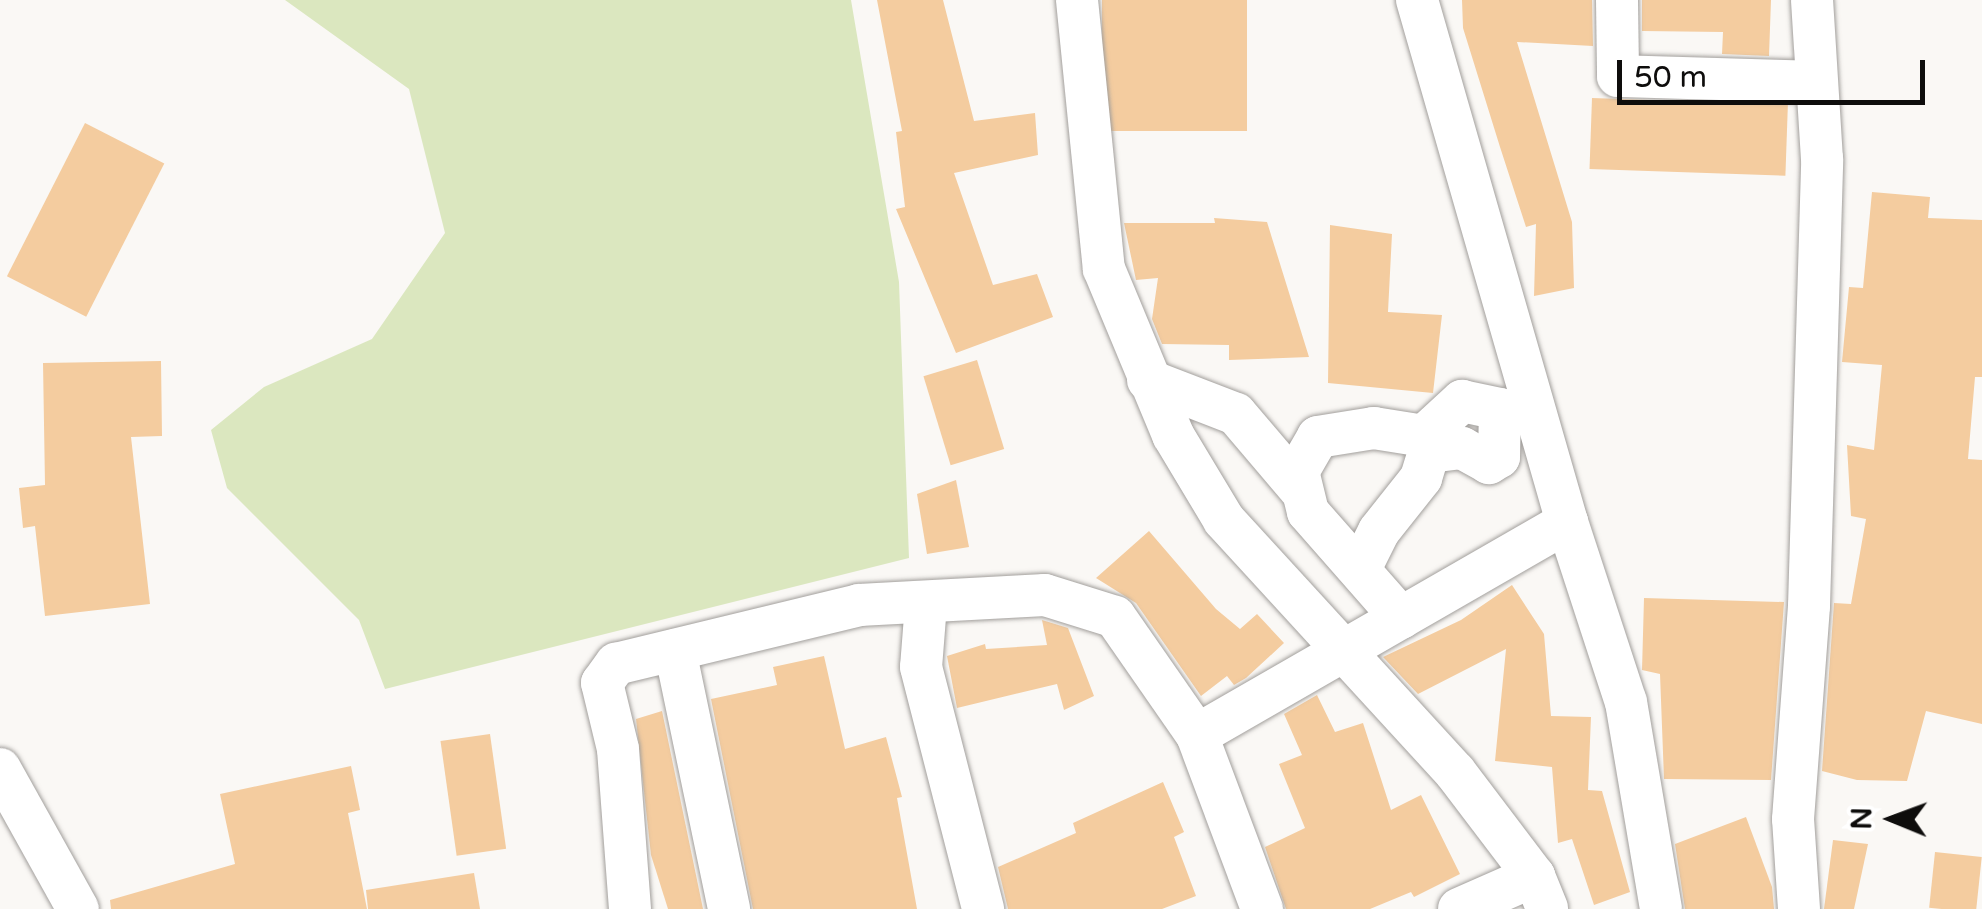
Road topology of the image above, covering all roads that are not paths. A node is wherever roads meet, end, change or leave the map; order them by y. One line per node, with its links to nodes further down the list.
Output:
1 (1077, 0): 6 (street)
2 (1417, 0): 10 (street)
3 (1617, 0): 5 (street)
4 (1812, 0): 5 (street)
5 (1815, 82): 26 (street)
6 (1148, 380): 7 (street); 14 (street)
7 (1236, 414): 8 (street); 9 (street)
8 (1318, 438): 9 (street); 11 (street)
9 (1298, 488): 11 (street)
10 (1567, 522): 13 (street); 25 (street)
11 (1360, 569): 13 (street)
12 (926, 604): 15 (street); 16 (street); 22 (street)
13 (1401, 618): 14 (street)
14 (1346, 649): 16 (street); 18 (street)
15 (674, 650): 20 (street); 21 (street)
16 (1198, 735): 23 (street)
17 (0, 769): 19 (street)
18 (1540, 892): 24 (street)
19 (78, 909)
20 (630, 909)
21 (729, 909)
22 (983, 909)
23 (1262, 909)
24 (1459, 909)
25 (1661, 909)
26 (1799, 909)

